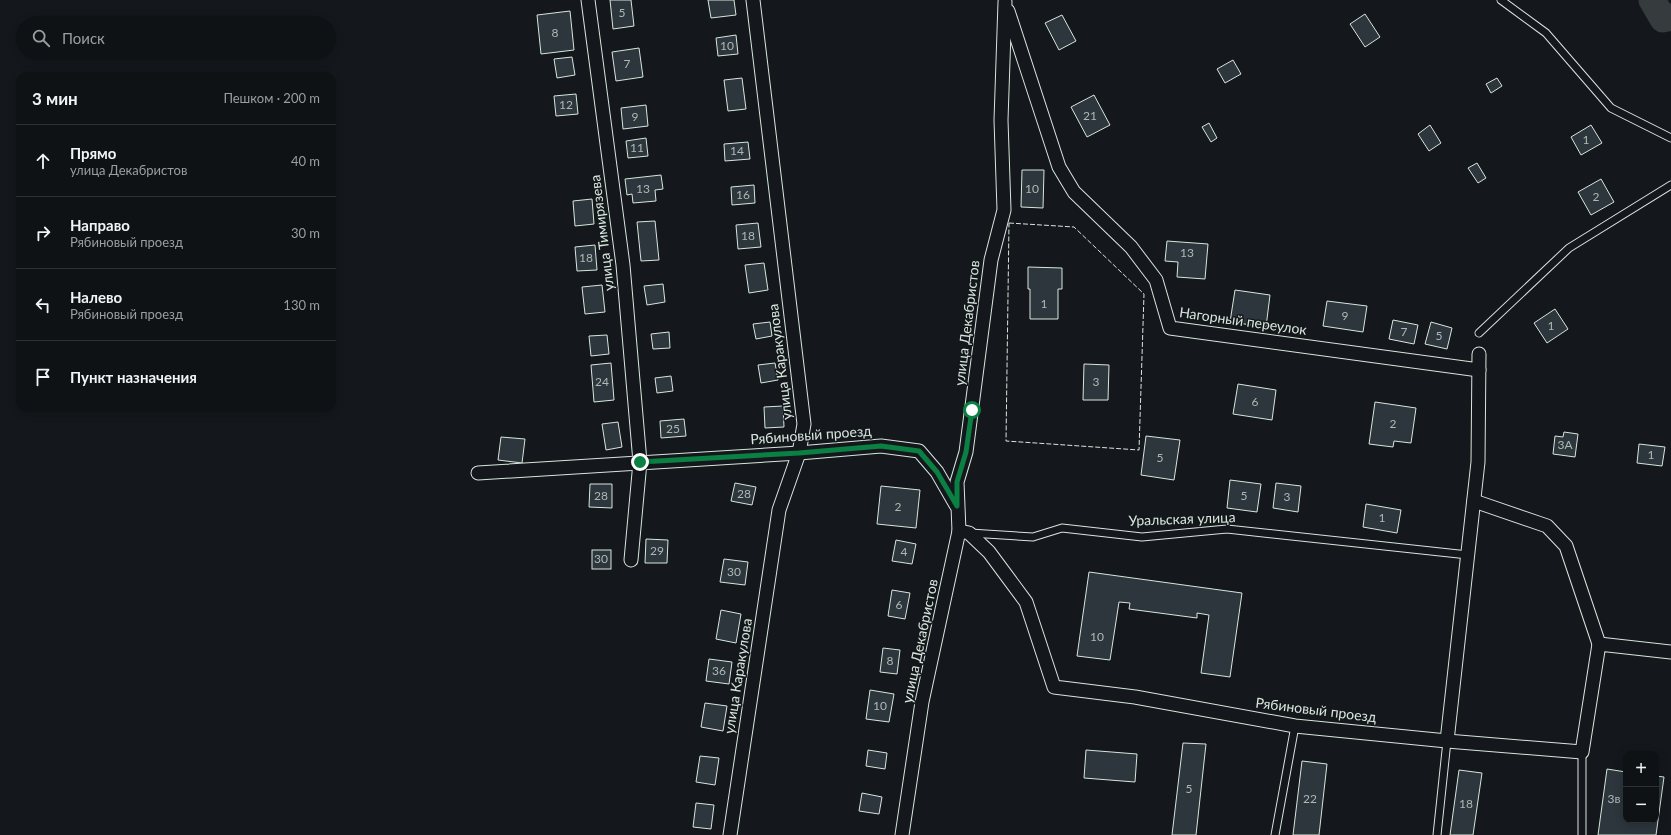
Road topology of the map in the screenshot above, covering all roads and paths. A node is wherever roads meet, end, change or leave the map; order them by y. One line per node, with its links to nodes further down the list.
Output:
1 (588, 0): 11 (street, улица Тимирязева)
2 (753, 0): 10 (street, улица Каракулова)
3 (1501, 0): 5 (lane)
4 (1006, 1): 9 (street, Нагорный переулок); 14 (street, улица Декабристов)
5 (1671, 138)
6 (1671, 185): 7 (lane)
7 (1479, 333)
8 (1479, 354): 9 (street)
9 (1479, 370): 13 (street)
10 (799, 453): 11 (street, Рябиновый проезд); 14 (street, Рябиновый проезд); 23 (street, улица Каракулова)
11 (640, 462): 12 (street, Рябиновый проезд); 17 (street, улица Тимирязева)
12 (478, 473)
13 (1474, 501): 16 (street); 18 (street)
14 (957, 506): 15 (street, улица Декабристов)
15 (964, 532): 16 (lane, Уральская улица); 20 (street, Рябиновый проезд); 24 (street, улица Декабристов)
16 (1468, 555): 21 (street)
17 (632, 560)
18 (1599, 644): 19 (street); 22 (street)
19 (1671, 652)
20 (1295, 726): 21 (street, Рябиновый проезд); 25 (lane)
21 (1447, 741): 22 (street, Рябиновый проезд); 26 (lane)
22 (1582, 752): 27 (lane)
23 (730, 835)
24 (902, 835)
25 (1274, 835)
26 (1437, 835)
27 (1582, 835)

